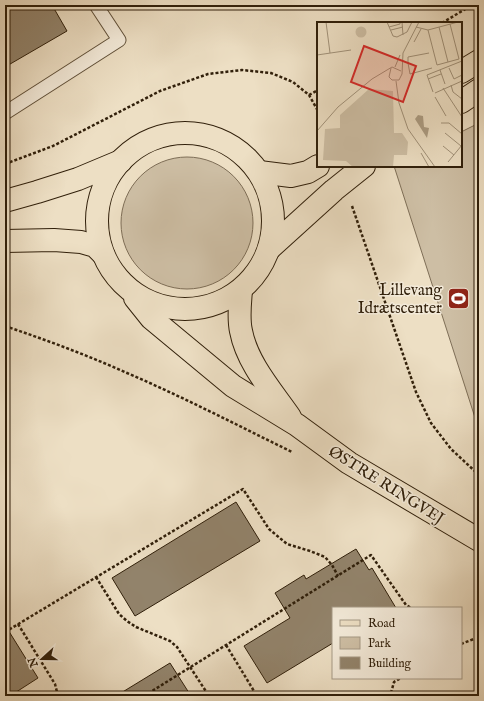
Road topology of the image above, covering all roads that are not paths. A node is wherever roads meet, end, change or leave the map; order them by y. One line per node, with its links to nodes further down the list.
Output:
1 (96, 5): 6 (lane)
2 (479, 61): 3 (main road)
3 (462, 71)
4 (479, 90): 5 (main road)
5 (462, 101)
6 (5, 113)
7 (121, 160): 10 (main road); 11 (main road); 14 (main road)
8 (317, 167): 10 (main road)
9 (363, 167): 13 (main road)
10 (259, 172): 13 (main road)
11 (5, 201)
12 (5, 241): 14 (main road)
13 (269, 249): 16 (main road)
14 (103, 254): 15 (main road)
15 (128, 289): 16 (main road); 17 (main road, ØSTRE RINGVEJ)
16 (241, 290): 17 (main road, ØSTRE RINGVEJ)
17 (297, 426): 18 (main road, ØSTRE RINGVEJ)
18 (479, 540)

